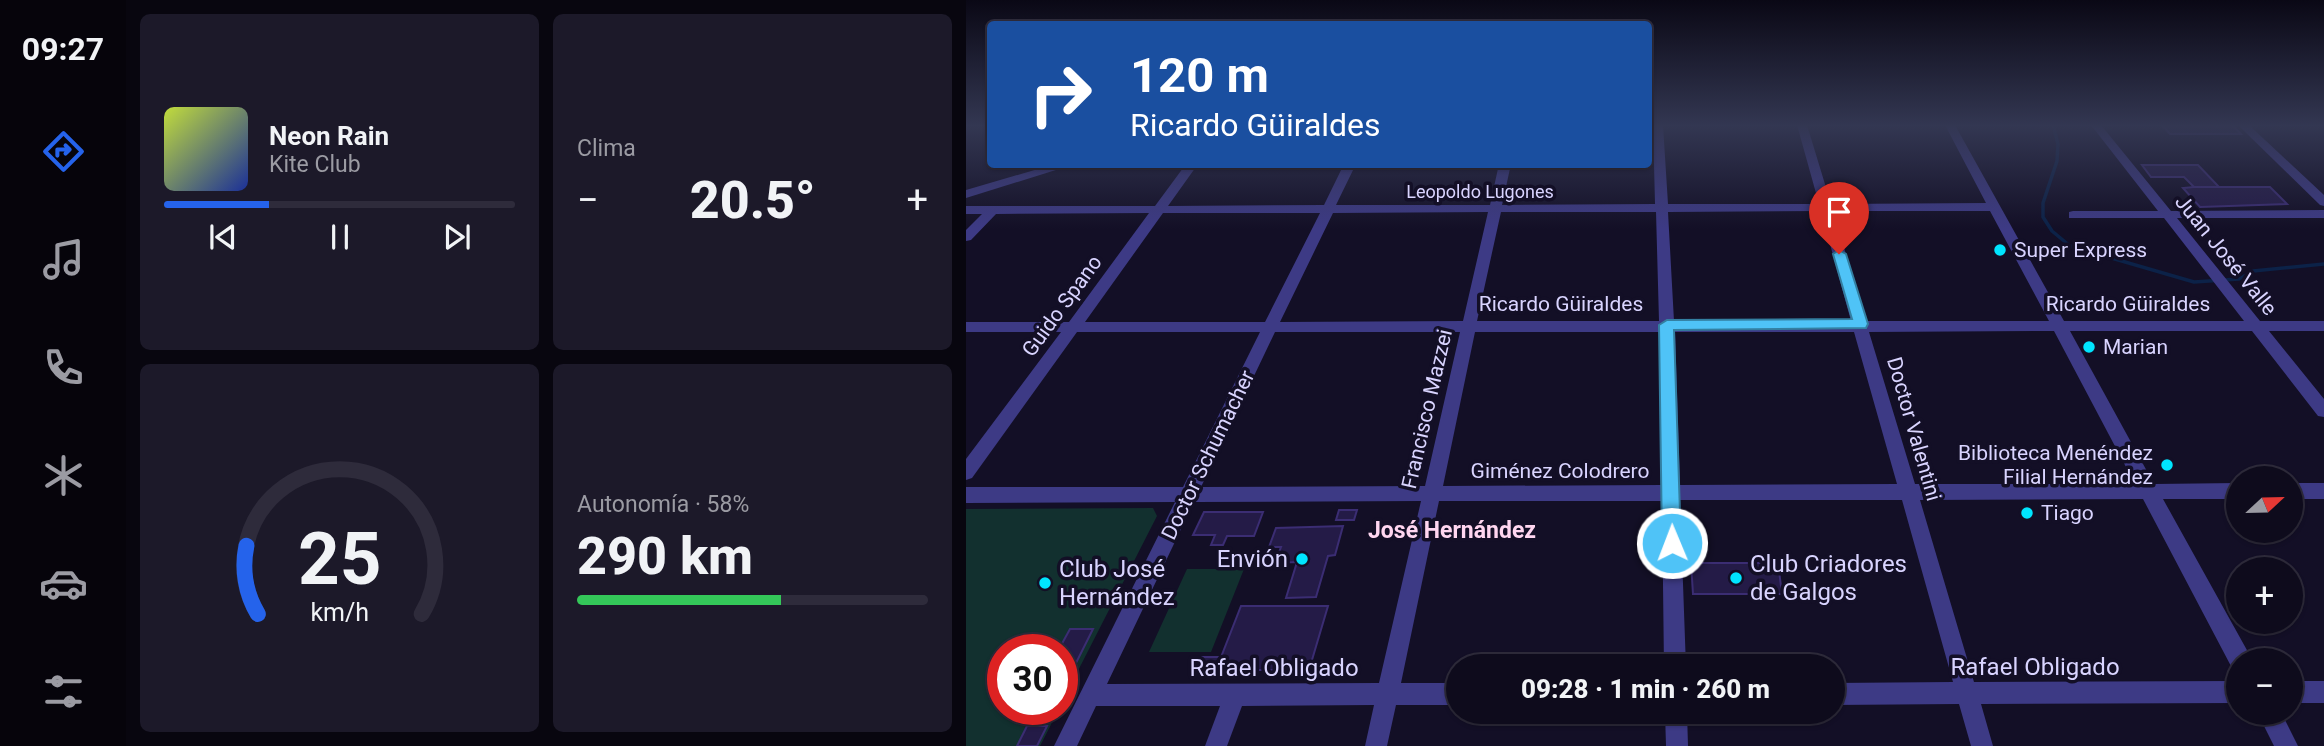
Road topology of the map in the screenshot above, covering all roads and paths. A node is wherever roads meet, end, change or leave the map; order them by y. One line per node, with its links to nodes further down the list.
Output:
1 (1660, 160): 15 (street)
2 (1812, 160): 16 (street, Doctor Valentini)
3 (1969, 160): 12 (street)
4 (2124, 160): 22 (street, Juan José Valle)
5 (2280, 160): 11 (street)
6 (1055, 168): 10 (street)
7 (1189, 168): 17 (street, Guido Spano)
8 (1348, 168): 13 (street, Doctor Schumacher)
9 (1504, 168): 14 (street, Francisco Mazzei)
10 (966, 194)
11 (2324, 202)
12 (1994, 207): 16 (street, Leopoldo Lugones); 25 (street)
13 (1329, 208): 14 (street, Leopoldo Lugones); 17 (street, Leopoldo Lugones); 29 (street, Doctor Schumacher)
14 (1495, 208): 15 (street, Leopoldo Lugones); 26 (street, Francisco Mazzei)
15 (1663, 208): 16 (street, Leopoldo Lugones); 27 (street)
16 (1825, 208): 24 (street, Doctor Valentini)
17 (1160, 209): 19 (street, Leopoldo Lugones); 28 (street, Guido Spano)
18 (966, 211): 19 (street, Leopoldo Lugones)
19 (992, 211): 23 (street)
20 (2324, 214): 22 (street)
21 (2073, 215): 22 (street)
22 (2169, 216): 30 (street, Juan José Valle)
23 (966, 237)
24 (1861, 324): 25 (street, Ricardo Güiraldes); 27 (street, Ricardo Güiraldes); 36 (street, Doctor Valentini)
25 (2058, 324): 30 (street, Ricardo Güiraldes); 35 (street)
26 (1470, 325): 27 (street, Ricardo Güiraldes); 29 (street, Ricardo Güiraldes); 41 (street, Francisco Mazzei)
27 (1667, 325): 40 (street)
28 (1073, 326): 29 (street, Ricardo Güiraldes); 32 (street, Ricardo Güiraldes); 34 (street, Guido Spano)
29 (1272, 326): 43 (street, Doctor Schumacher)
30 (2256, 326): 31 (street, Ricardo Güiraldes); 33 (street, Juan José Valle)
31 (2324, 326)
32 (966, 327)
33 (2324, 411)
34 (966, 473)
35 (2149, 490): 36 (street, Giménez Colodrero); 37 (street, Giménez Colodrero); 44 (street)
36 (1909, 491): 40 (street, Giménez Colodrero); 53 (street, Doctor Valentini)
37 (2226, 491)
38 (2303, 491): 39 (street)
39 (2324, 491)
40 (1671, 493): 41 (street, Giménez Colodrero); 45 (street)
41 (1431, 494): 43 (street, Giménez Colodrero); 50 (street, Francisco Mazzei)
42 (966, 495): 43 (street, Giménez Colodrero)
43 (1188, 495): 54 (street, Doctor Schumacher)
44 (2234, 648)
45 (1675, 654)
46 (2226, 692): 53 (street, Rafael Obligado)
47 (2303, 692): 48 (street)
48 (2324, 692)
49 (1235, 694): 50 (street, Rafael Obligado); 54 (street, Rafael Obligado); 58 (street)
50 (1387, 694): 51 (street, Rafael Obligado); 59 (street, Francisco Mazzei)
51 (1446, 694)
52 (1845, 694): 53 (street, Rafael Obligado)
53 (1967, 694): 61 (street, Doctor Valentini)
54 (1090, 695): 57 (street, Doctor Schumacher)
55 (1676, 724): 60 (street)
56 (2275, 725): 62 (street)
57 (1065, 746)
58 (1216, 746)
59 (1376, 746)
60 (1677, 746)
61 (1982, 746)
62 (2287, 746)

